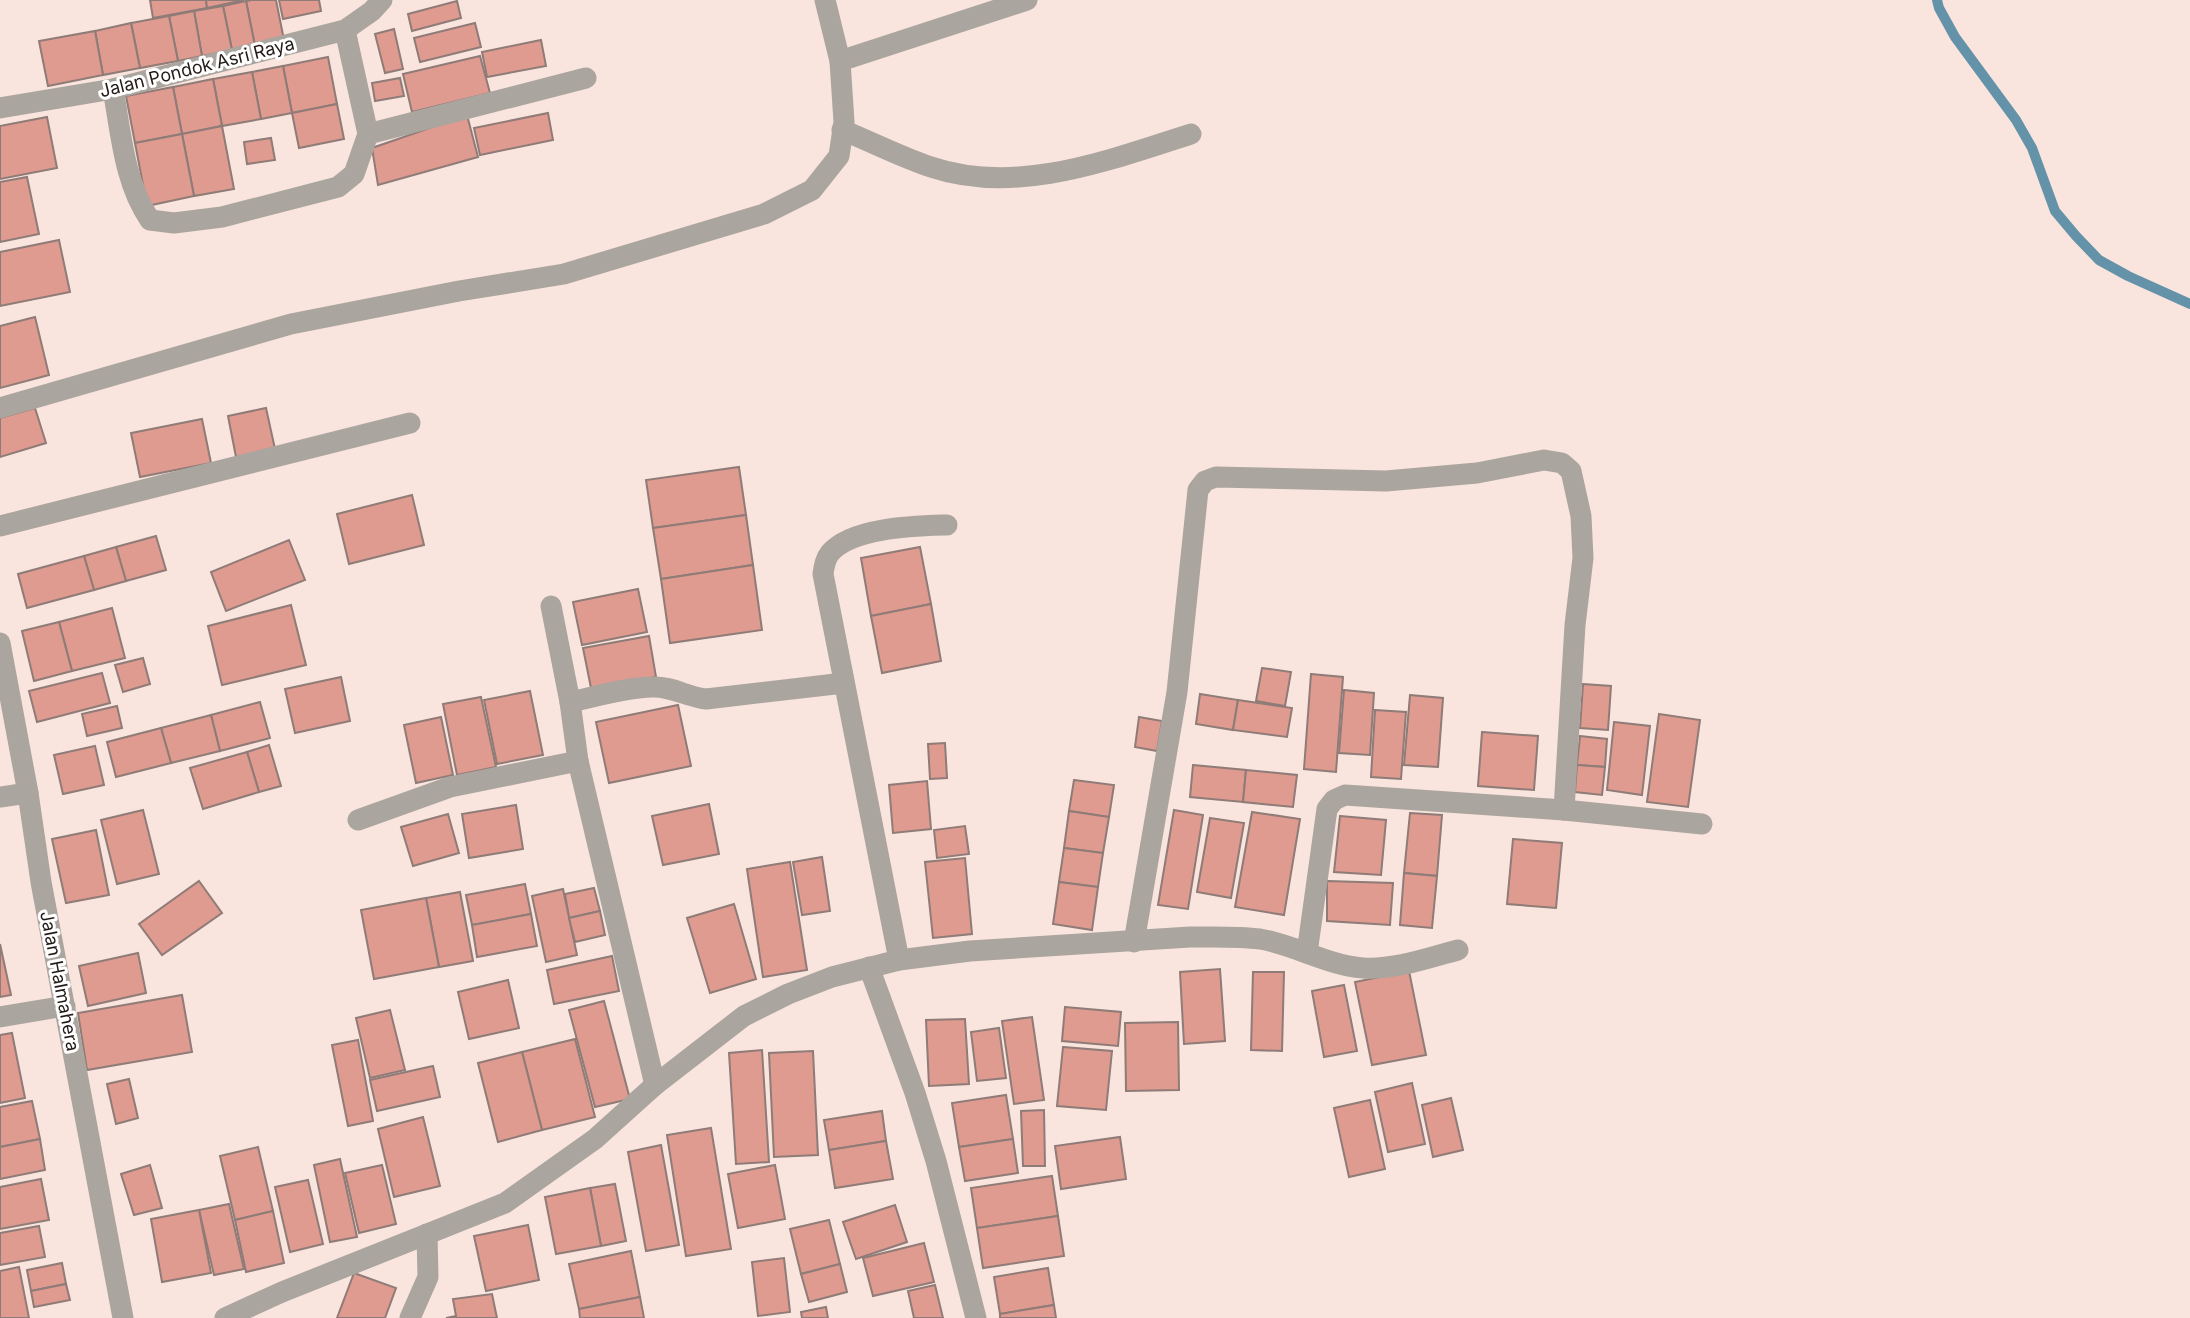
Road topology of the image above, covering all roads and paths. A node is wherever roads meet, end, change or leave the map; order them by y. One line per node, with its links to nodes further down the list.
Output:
1 (382, 0): 4 (street, Jalan Pondok Asri Raya)
2 (825, 0): 5 (street)
3 (1027, 0): 5 (street)
4 (345, 30): 7 (street, Jalan Pondok Asri Raya); 10 (street)
5 (840, 61): 9 (street)
6 (586, 78): 10 (street)
7 (113, 89): 8 (street, Jalan Pondok Asri Raya); 10 (street)
8 (0, 108)
9 (842, 130): 11 (street); 12 (street)
10 (368, 134)
11 (1191, 134)
12 (0, 408)
13 (410, 423): 15 (street)
14 (947, 525): 18 (street)
15 (0, 526)
16 (551, 606): 19 (street)
17 (0, 643): 21 (street, Jalan Halmahera)
18 (844, 683): 19 (street); 29 (street)
19 (570, 702): 20 (street)
20 (578, 761): 24 (street); 33 (street)
21 (28, 793): 22 (street); 31 (street, Jalan Halmahera)
22 (0, 797)
23 (1564, 810): 25 (street); 26 (street); 28 (street)
24 (358, 820)
25 (1702, 824)
26 (1134, 942): 28 (street); 29 (street)
27 (1458, 950): 28 (street)
28 (1307, 953)
29 (899, 960): 30 (street)
30 (869, 967): 33 (street); 38 (street)
31 (65, 1006): 32 (street); 35 (street, Jalan Halmahera)
32 (0, 1017)
33 (655, 1085): 34 (street)
34 (427, 1234): 36 (street); 37 (street)
35 (123, 1318)
36 (225, 1318)
37 (410, 1318)
38 (976, 1318)

